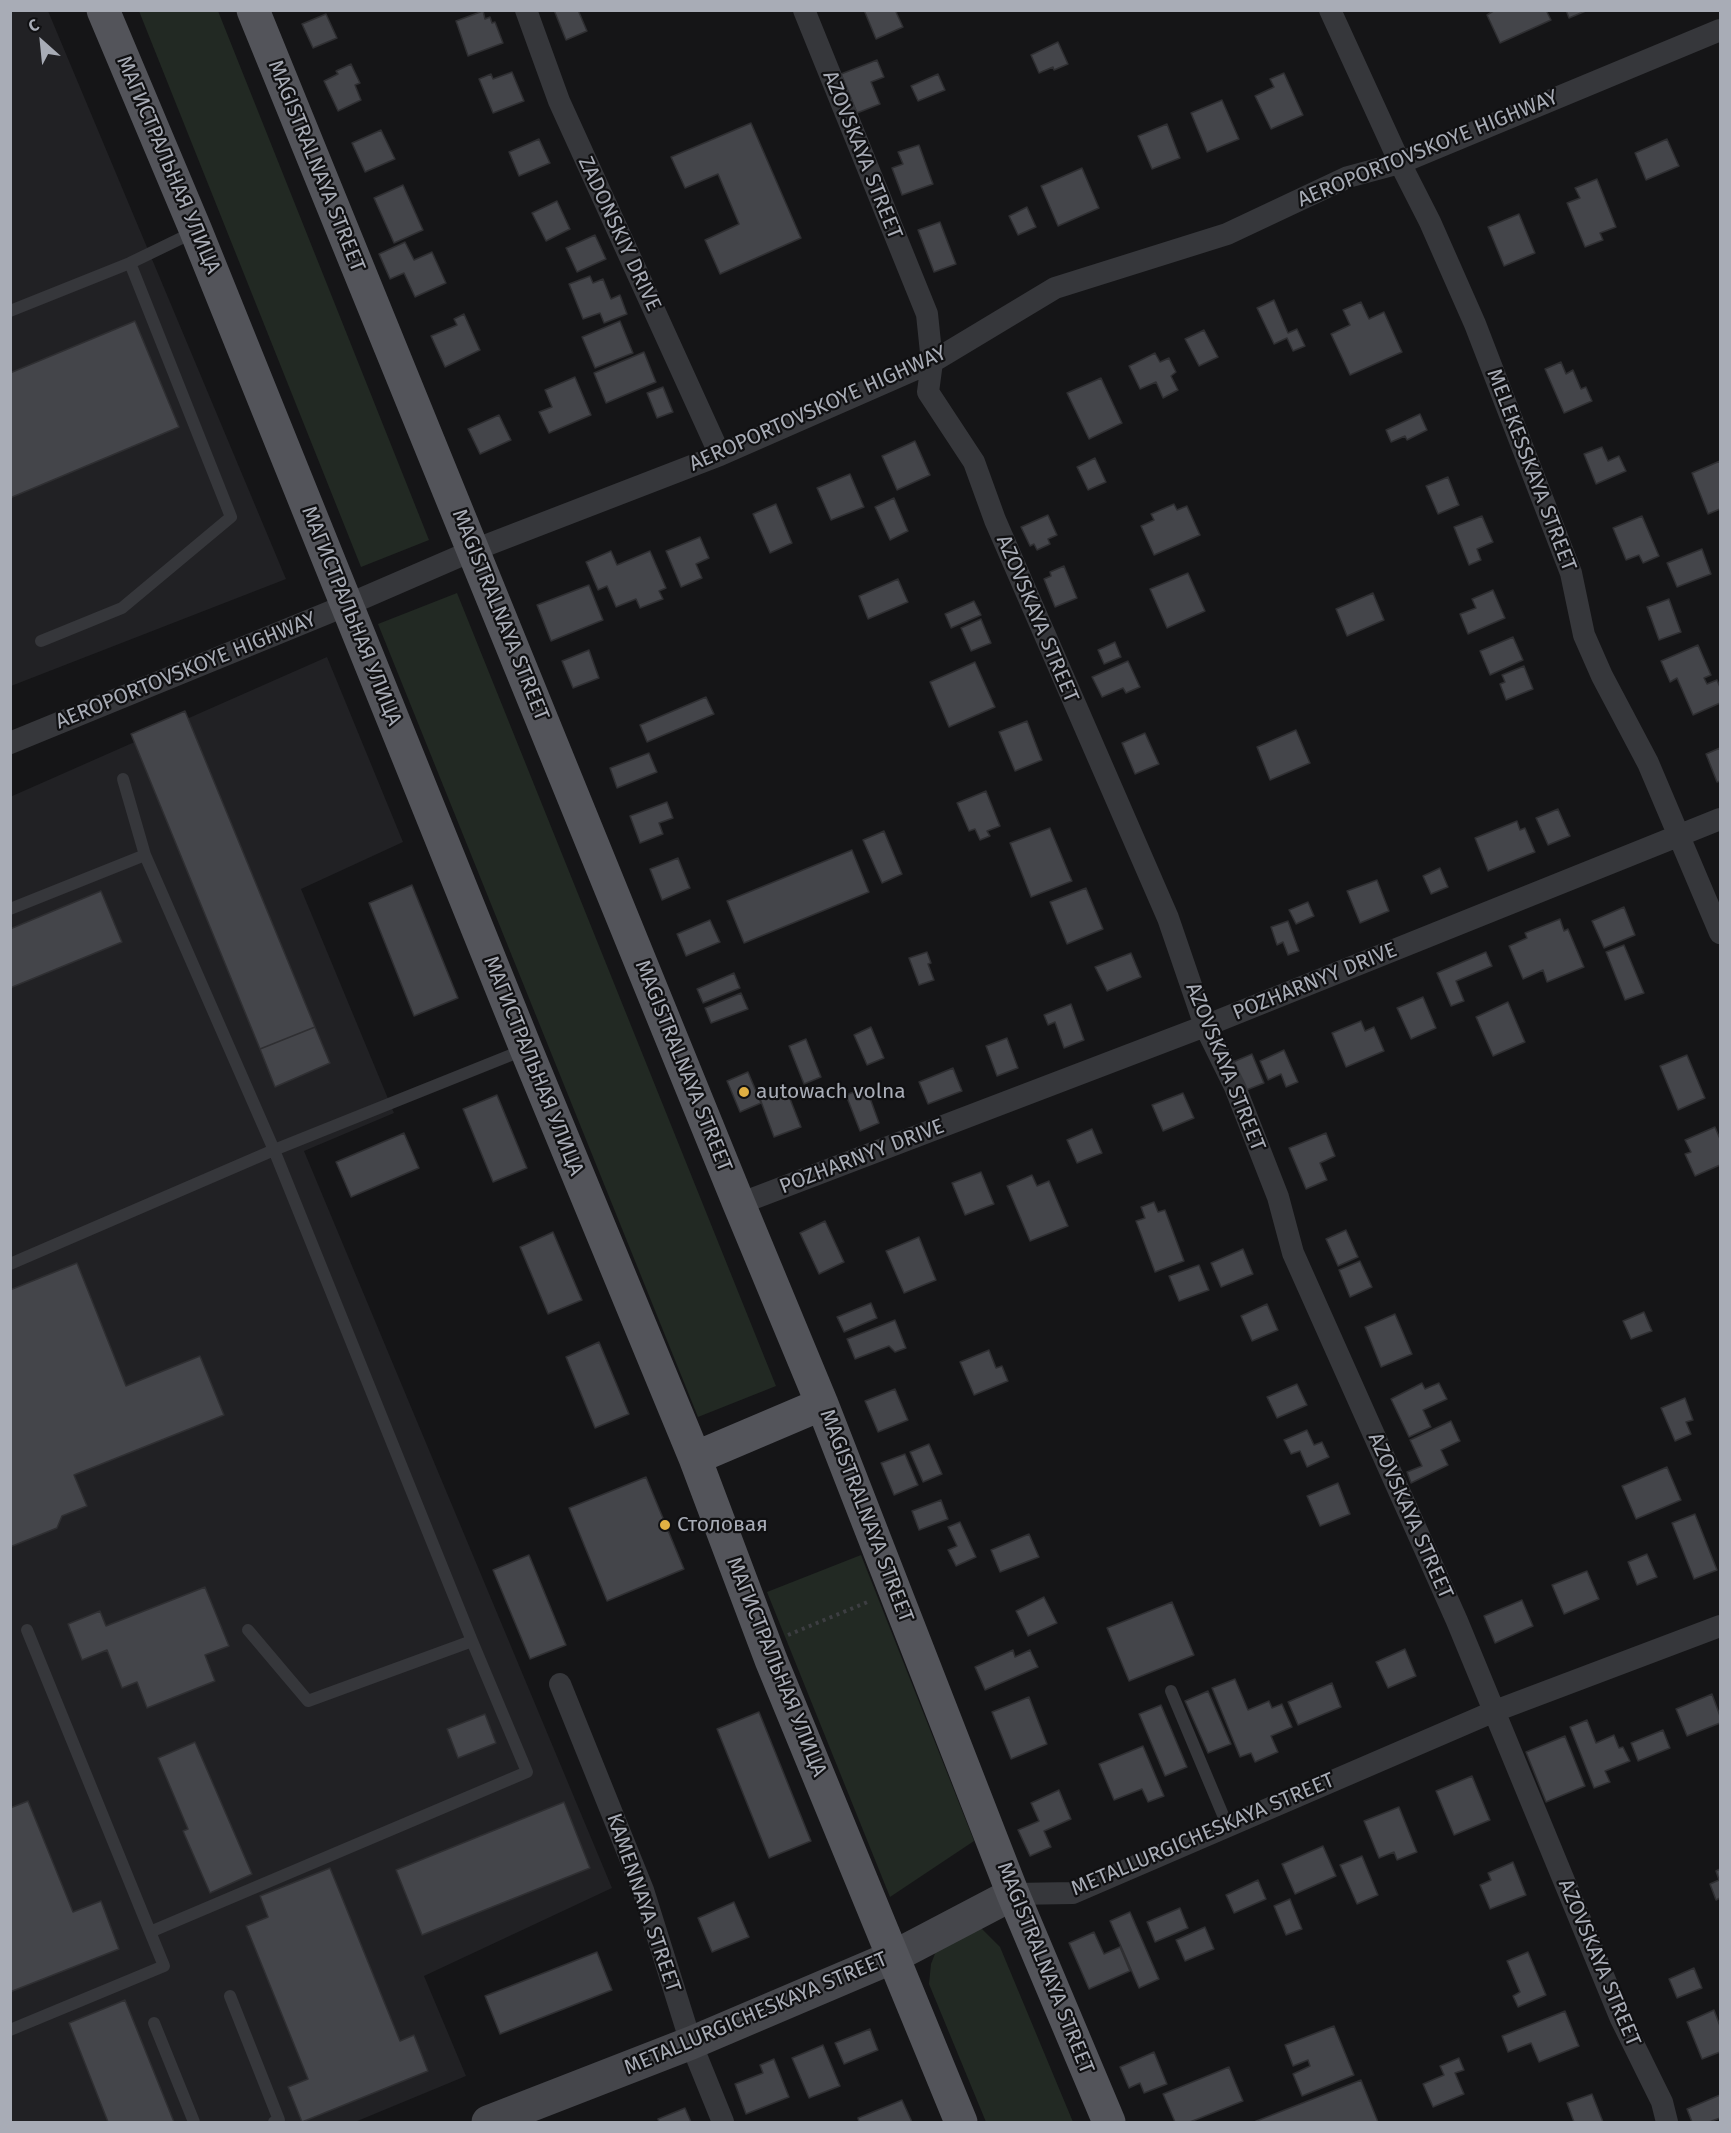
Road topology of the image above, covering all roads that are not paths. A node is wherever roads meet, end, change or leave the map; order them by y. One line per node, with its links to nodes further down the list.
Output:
1 (103, 10): 8 (main road, МАГИСТРАЛЬНАЯ УЛИЦА)
2 (253, 10): 13 (main road, MAGISTRALNAYA STREET)
3 (526, 10): 12 (street, ZADONSKIY DRIVE)
4 (804, 10): 11 (street, AZOVSKAYA STREET)
5 (1330, 10): 7 (street, MELEKESSKAYA STREET)
6 (1720, 30): 7 (street, AEROPORTOVSKOYE HIGHWAY)
7 (1400, 163): 11 (street, AEROPORTOVSKOYE HIGHWAY); 19 (street, MELEKESSKAYA STREET)
8 (196, 231): 9 (lane); 14 (main road, МАГИСТРАЛЬНАЯ УЛИЦА)
9 (130, 263): 10 (lane); 15 (lane)
10 (10, 311)
11 (932, 362): 12 (street, AEROPORTOVSKOYE HIGHWAY); 23 (street, AZOVSKAYA STREET)
12 (720, 455): 13 (street, AEROPORTOVSKOYE HIGHWAY)
13 (474, 550): 14 (street, AEROPORTOVSKOYE HIGHWAY); 26 (main road, MAGISTRALNAYA STREET)
14 (347, 604): 16 (street, AEROPORTOVSKOYE HIGHWAY); 24 (main road, МАГИСТРАЛЬНАЯ УЛИЦА)
15 (41, 641)
16 (10, 742)
17 (123, 779): 20 (lane)
18 (1720, 819): 19 (street, POZHARNYY DRIVE)
19 (1680, 837): 22 (street, MELEKESSKAYA STREET); 23 (street, POZHARNYY DRIVE)
20 (145, 855): 21 (lane); 25 (lane)
21 (10, 909)
22 (1720, 933)
23 (1205, 1026): 26 (street, POZHARNYY DRIVE); 36 (street, AZOVSKAYA STREET)
24 (526, 1049): 25 (lane); 29 (main road, МАГИСТРАЛЬНАЯ УЛИЦА)
25 (274, 1150): 27 (lane); 33 (lane)
26 (739, 1204): 28 (main road, MAGISTRALNAYA STREET)
27 (10, 1264)
28 (822, 1404): 29 (main road); 38 (main road, MAGISTRALNAYA STREET)
29 (695, 1458): 40 (main road, МАГИСТРАЛЬНАЯ УЛИЦА)
30 (1720, 1626): 36 (street, METALLURGICHESKAYA STREET)
31 (27, 1630): 39 (lane)
32 (248, 1630): 33 (lane)
33 (472, 1641): 39 (lane)
34 (561, 1684): 44 (street, KAMENNAYA STREET)
35 (1172, 1691): 37 (lane)
36 (1494, 1711): 37 (street, METALLURGICHESKAYA STREET); 51 (street, AZOVSKAYA STREET)
37 (1228, 1827): 38 (street, METALLURGICHESKAYA STREET)
38 (1014, 1894): 40 (street, METALLURGICHESKAYA STREET); 50 (main road, MAGISTRALNAYA STREET)
39 (150, 1932): 43 (lane)
40 (893, 1957): 44 (street, METALLURGICHESKAYA STREET); 49 (main road, МАГИСТРАЛЬНАЯ УЛИЦА)
41 (230, 1996): 47 (lane)
42 (154, 2024): 46 (lane)
43 (10, 2030)
44 (691, 2043): 45 (street, METALLURGICHESKAYA STREET); 48 (street, KAMENNAYA STREET)
45 (498, 2121)
46 (194, 2122)
47 (273, 2122)
48 (723, 2122)
49 (961, 2122)
50 (1109, 2122)
51 (1667, 2122)

